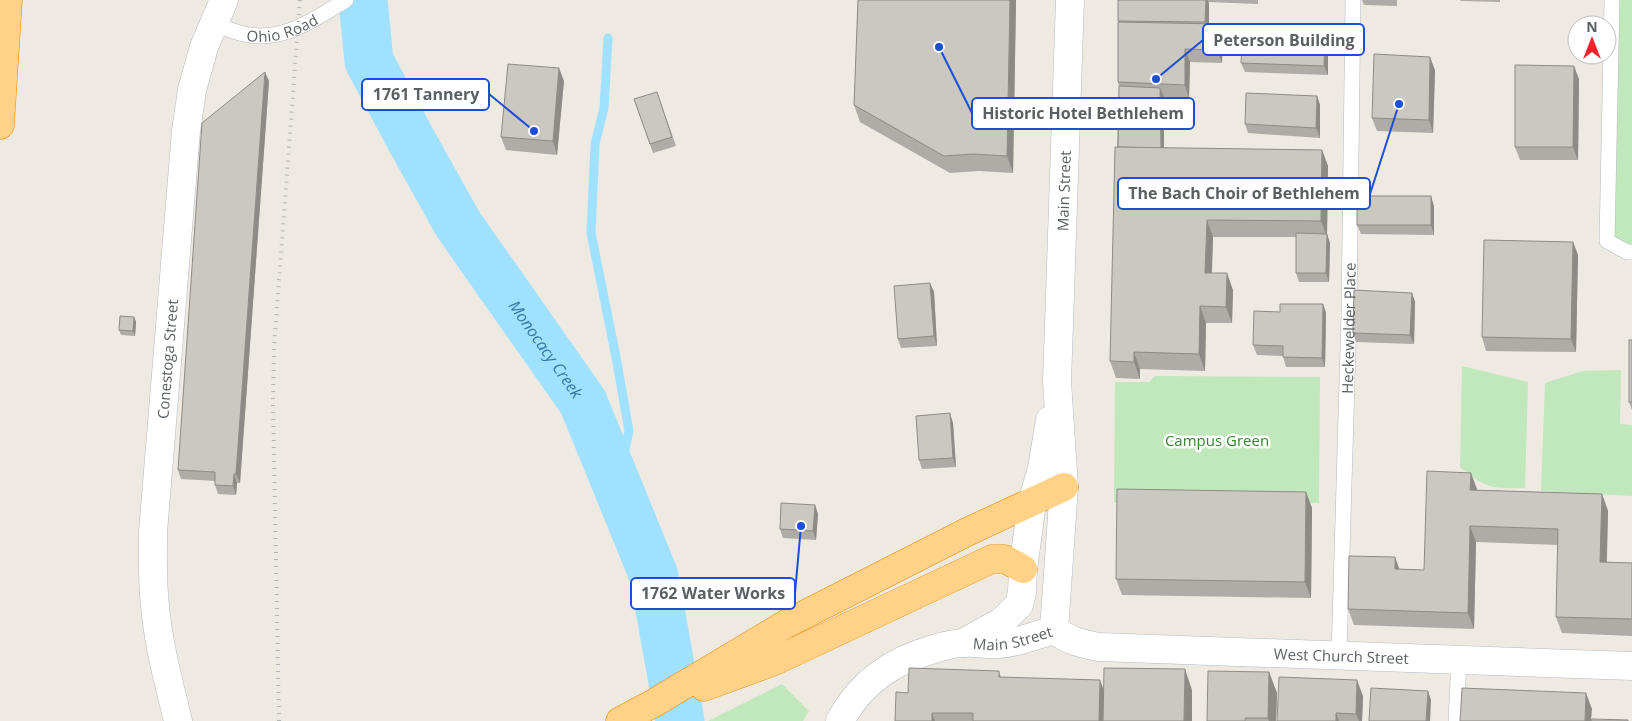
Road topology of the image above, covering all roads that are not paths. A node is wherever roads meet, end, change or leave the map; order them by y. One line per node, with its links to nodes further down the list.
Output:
1 (8, 0): 7 (highway)
2 (346, 0): 6 (lane, Ohio Road)
3 (1070, 0): 9 (street, Main Street)
4 (1354, 0): 15 (lane, Heckewelder Place)
5 (1612, 0): 8 (lane)
6 (219, 12): 19 (street, Conestoga Street)
7 (0, 125)
8 (1632, 252)
9 (1057, 382): 10 (street, Main Street); 11 (street, Main Street)
10 (1064, 487): 11 (highway); 13 (street, Main Street)
11 (1032, 503): 12 (street, Main Street); 18 (highway)
12 (1023, 568): 14 (street, Main Street); 18 (highway)
13 (1054, 630): 14 (street, Main Street); 15 (street, West Church Street)
14 (963, 643): 20 (street, Main Street)
15 (1339, 656): 16 (street, West Church Street)
16 (1459, 660): 17 (street, West Church Street); 21 (lane)
17 (1632, 666)
18 (631, 716)
19 (178, 721)
20 (840, 721)
21 (1456, 721)

